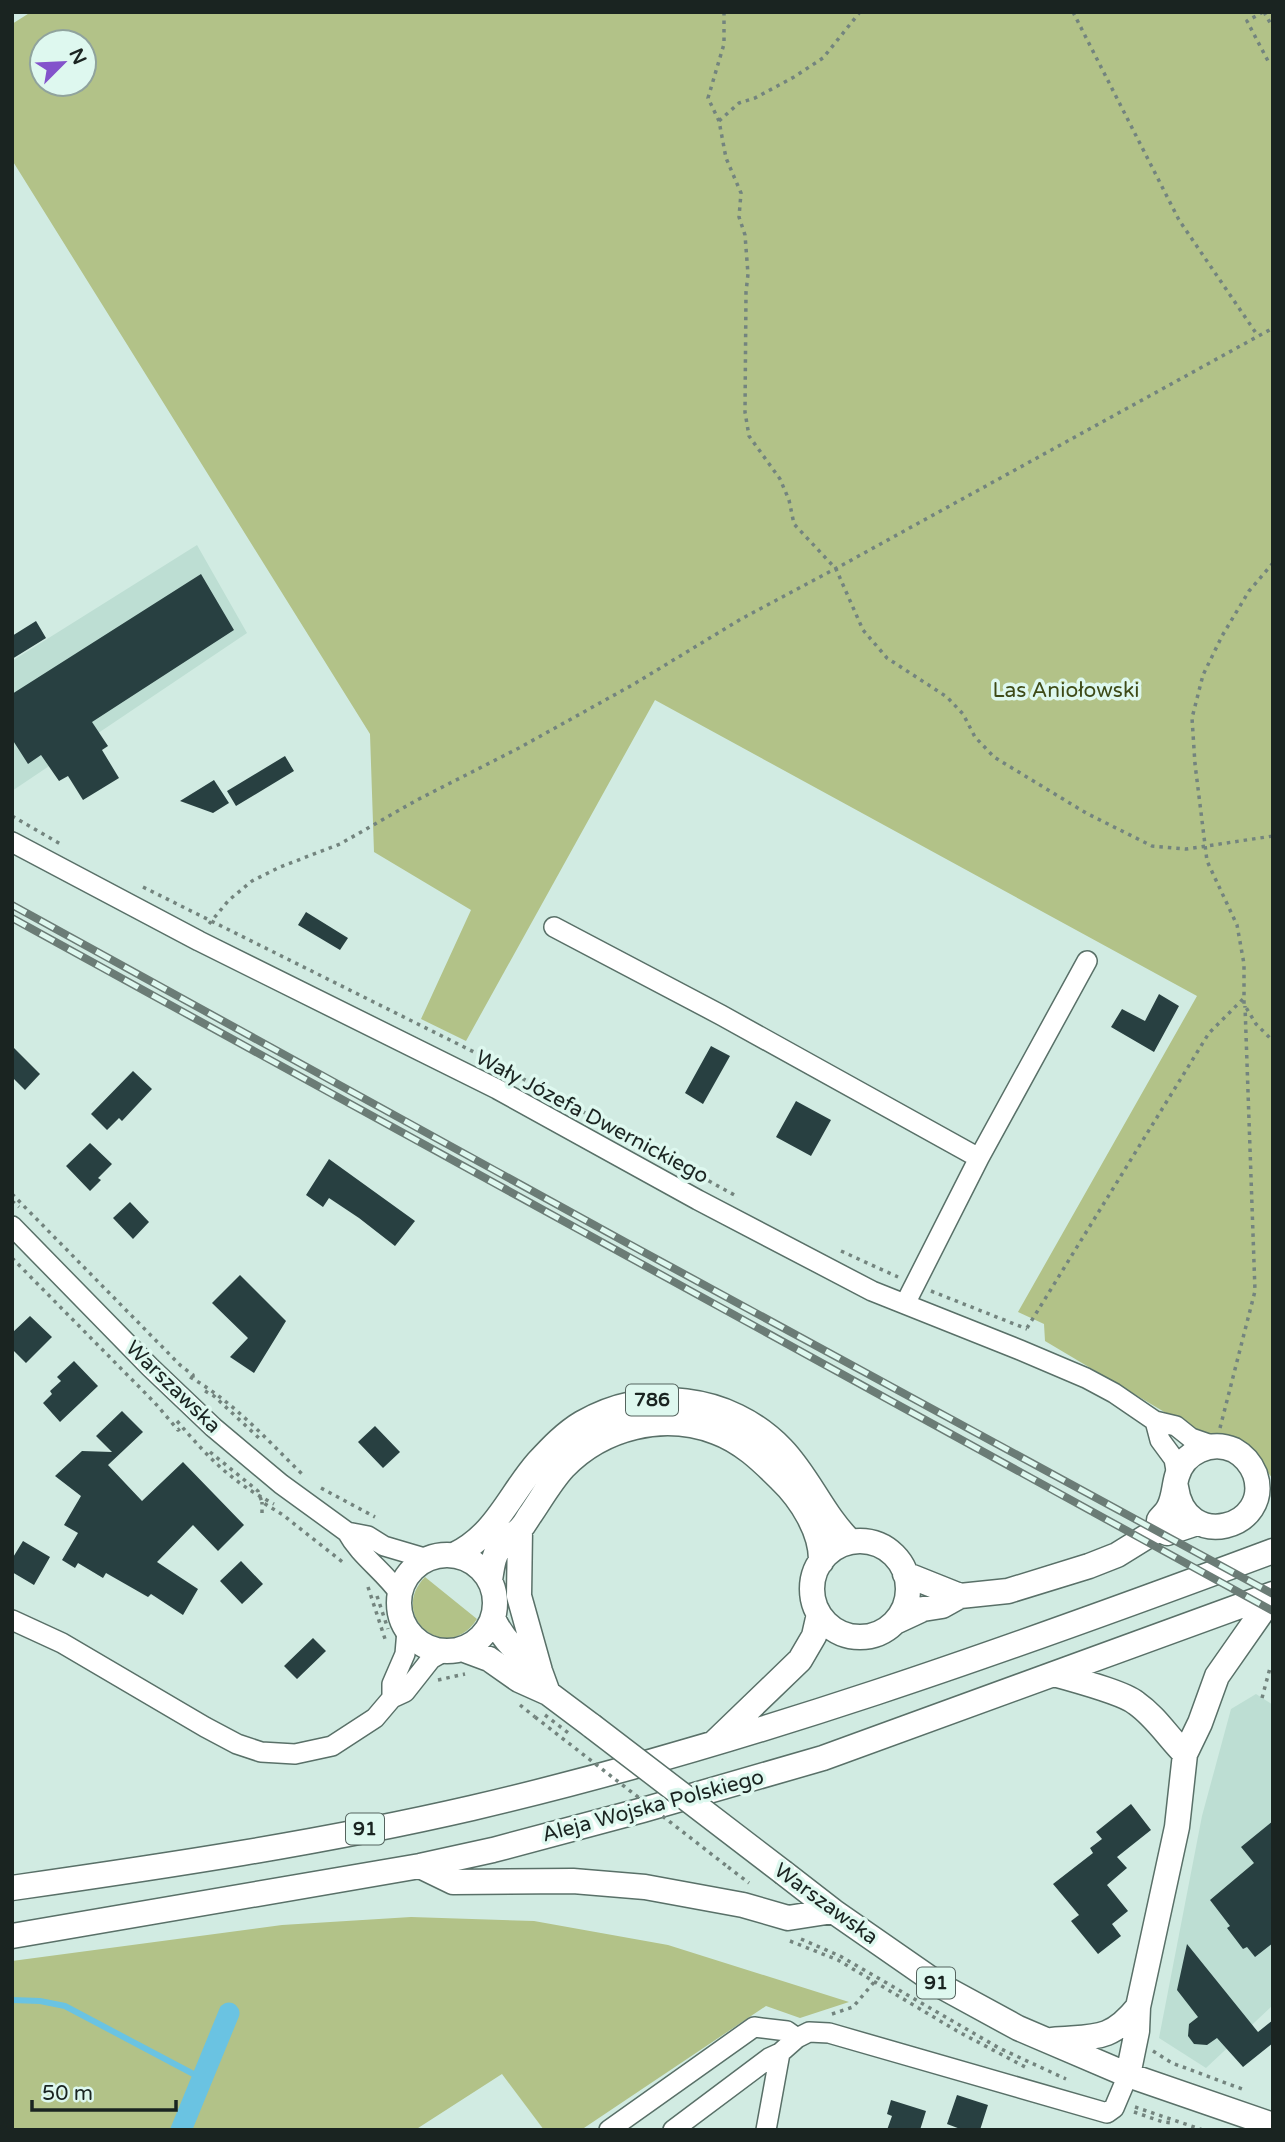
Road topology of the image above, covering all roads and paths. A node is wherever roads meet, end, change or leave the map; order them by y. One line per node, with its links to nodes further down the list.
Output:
1 (724, 12): 7 (path)
2 (860, 12): 7 (path)
3 (1073, 12): 9 (path)
4 (1264, 12): 5 (path); 6 (path)
5 (1273, 28)
6 (1273, 58)
7 (719, 121): 11 (path)
8 (1273, 328): 9 (path)
9 (1258, 336): 11 (path)
10 (1273, 563): 14 (path)
11 (836, 569): 14 (path); 16 (path)
12 (1273, 836): 14 (path)
13 (12, 842): 16 (street, Wały Józefa Dwernickiego)
14 (1205, 845): 18 (path)
15 (554, 927): 21 (street)
16 (200, 941): 26 (street, Wały Józefa Dwernickiego)
17 (1087, 961): 21 (street)
18 (1245, 998): 19 (path); 27 (path)
19 (1244, 1004): 20 (path); 30 (path)
20 (1273, 1041)
21 (979, 1157): 26 (street)
22 (12, 1194): 28 (path)
23 (12, 1201): 28 (path)
24 (12, 1226): 42 (street, Warszawska)
25 (12, 1258): 34 (path)
26 (905, 1304): 27 (street, Wały Józefa Dwernickiego)
27 (1020, 1350): 29 (street, Wały Józefa Dwernickiego)
28 (193, 1379): 31 (path)
29 (1155, 1421): 30 (street, Wały Józefa Dwernickiego); 32 (street)
30 (1214, 1446): 32 (main road); 33 (main road)
31 (309, 1482)
32 (1176, 1482): 37 (main road); 39 (main road)
33 (1264, 1484): 37 (main road)
34 (262, 1502): 35 (path); 46 (path)
35 (262, 1513)
36 (377, 1518): 42 (path)
37 (1197, 1523): 39 (main road)
38 (520, 1529): 45 (main road); 48 (main road); 62 (main road)
39 (1159, 1529): 51 (main road)
40 (851, 1542): 43 (main road, 786); 45 (main road); 47 (main road)
41 (1273, 1551): 65 (main road, Aleja Wojska Polskiego)
42 (376, 1553): 44 (street, Warszawska); 49 (street, Warszawska); 59 (path)
43 (454, 1555): 44 (main road); 48 (main road)
44 (428, 1559): 49 (main road)
45 (821, 1562): 52 (main road)
46 (348, 1567)
47 (905, 1574): 51 (main road); 55 (main road)
48 (490, 1580): 53 (main road)
49 (400, 1594): 56 (main road)
50 (1273, 1595): 60 (main road, Aleja Wojska Polskiego); 66 (main road)
51 (960, 1596): 55 (main road)
52 (819, 1614): 55 (main road); 65 (main road)
53 (493, 1618): 57 (main road); 62 (main road, Warszawska / 91)
54 (12, 1620): 59 (street)
55 (895, 1622)
56 (407, 1630): 57 (main road, 91); 59 (street)
57 (453, 1650): 59 (street); 62 (main road, Warszawska / 91)
58 (1273, 1665): 63 (path)
59 (410, 1671): 61 (path)
60 (1055, 1674): 66 (main road); 67 (main road, Aleja Wojska Polskiego)
61 (472, 1675)
62 (544, 1682): 69 (main road, Warszawska / 91, bridge)
63 (1262, 1698)
64 (515, 1702): 70 (path, bridge)
65 (712, 1745): 68 (main road, Aleja Wojska Polskiego / 91)
66 (1185, 1754): 74 (main road)
67 (420, 1866): 70 (main road); 71 (main road, Aleja Wojska Polskiego / 91)
68 (12, 1888)
69 (833, 1911): 70 (main road); 77 (main road, Warszawska / 91)
70 (766, 1912)
71 (12, 1936)
72 (783, 1938): 73 (path)
73 (875, 1981): 75 (path); 80 (path)
74 (1138, 2007): 77 (main road); 81 (main road)
75 (830, 2015)
76 (797, 2038): 78 (street); 83 (street); 85 (street)
77 (1047, 2040): 81 (main road, Warszawska / 91)
78 (780, 2053): 86 (street); 87 (street)
79 (1195, 2071): 82 (path)
80 (1040, 2075)
81 (1128, 2075): 83 (street); 84 (main road, Warszawska / 91)
82 (1246, 2091)
83 (1115, 2105): 88 (path)
84 (1273, 2125)
85 (610, 2130)
86 (673, 2130)
87 (766, 2130)
88 (1203, 2130)

